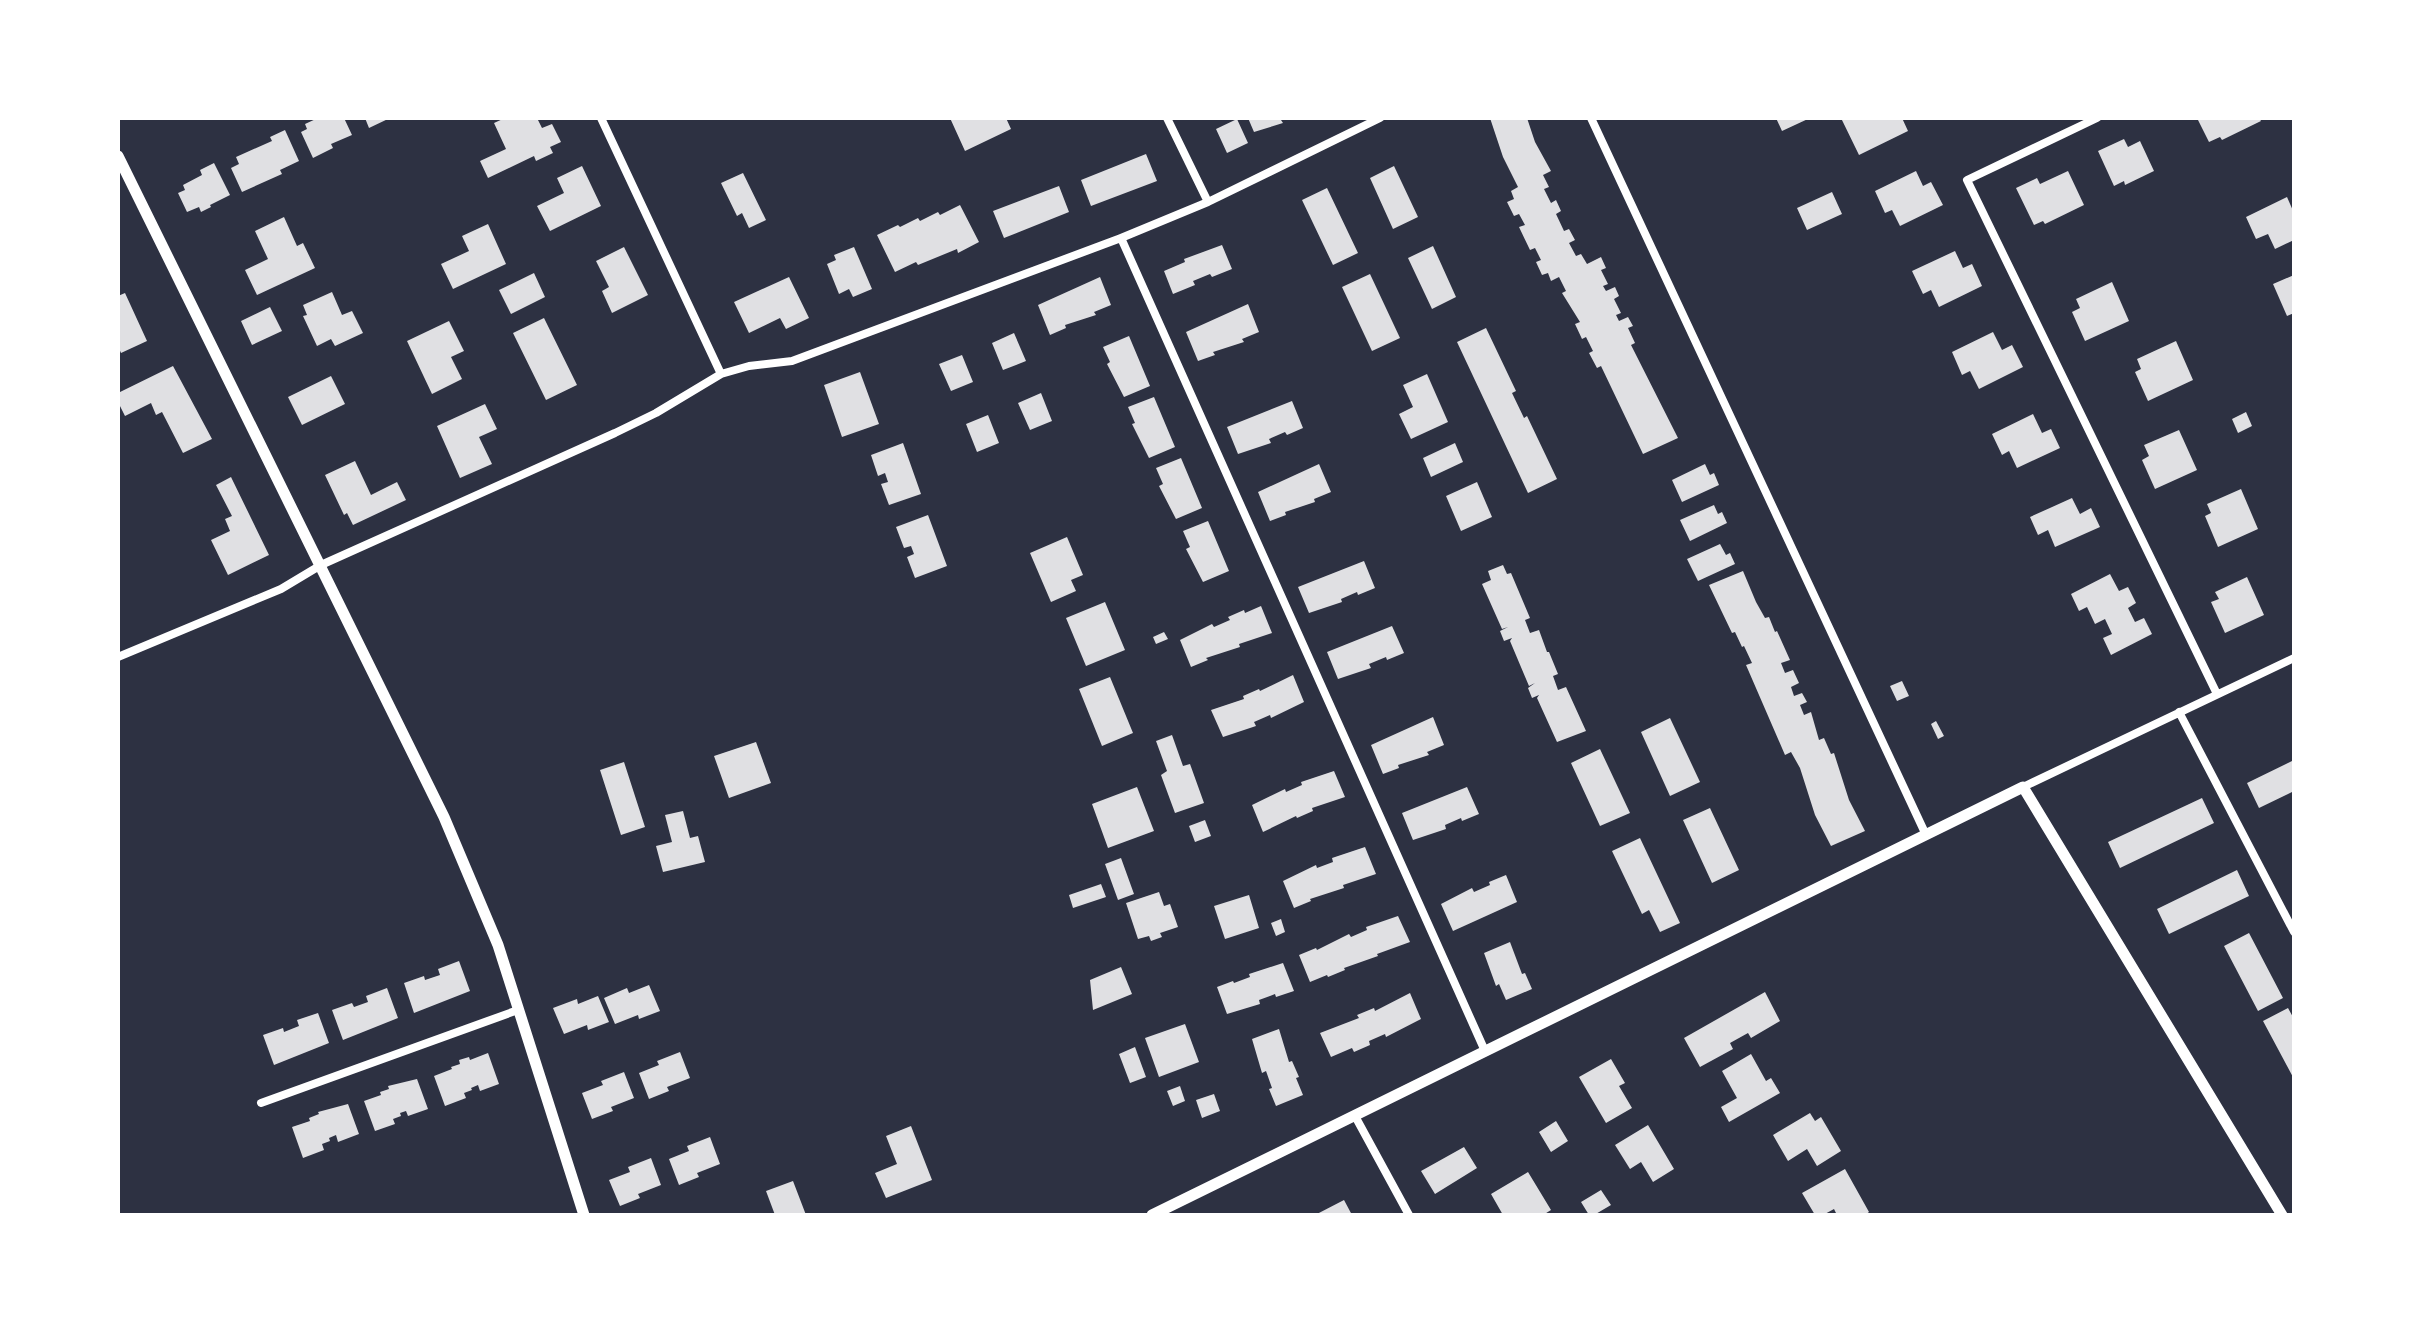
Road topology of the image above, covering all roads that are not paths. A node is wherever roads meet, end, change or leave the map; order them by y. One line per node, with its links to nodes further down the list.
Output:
1 (601, 118): 9 (street)
2 (1167, 118): 7 (street)
3 (1380, 118): 7 (street)
4 (1591, 118): 16 (street)
5 (2097, 118): 13 (street)
6 (118, 156): 10 (street)
7 (1208, 202): 8 (street)
8 (1121, 238): 9 (street); 19 (street)
9 (721, 374): 10 (street)
10 (321, 565): 11 (street); 18 (street)
11 (118, 657)
12 (2294, 658): 13 (street)
13 (2217, 694): 14 (street)
14 (2179, 712): 15 (street); 17 (street)
15 (2023, 787): 16 (street); 25 (street)
16 (1926, 835): 19 (street)
17 (2294, 932)
18 (518, 1010): 20 (street); 22 (street)
19 (1485, 1051): 21 (street)
20 (261, 1103)
21 (1355, 1116): 23 (street); 24 (street)
22 (584, 1215)
23 (1152, 1215)
24 (1409, 1215)
25 (2282, 1215)

